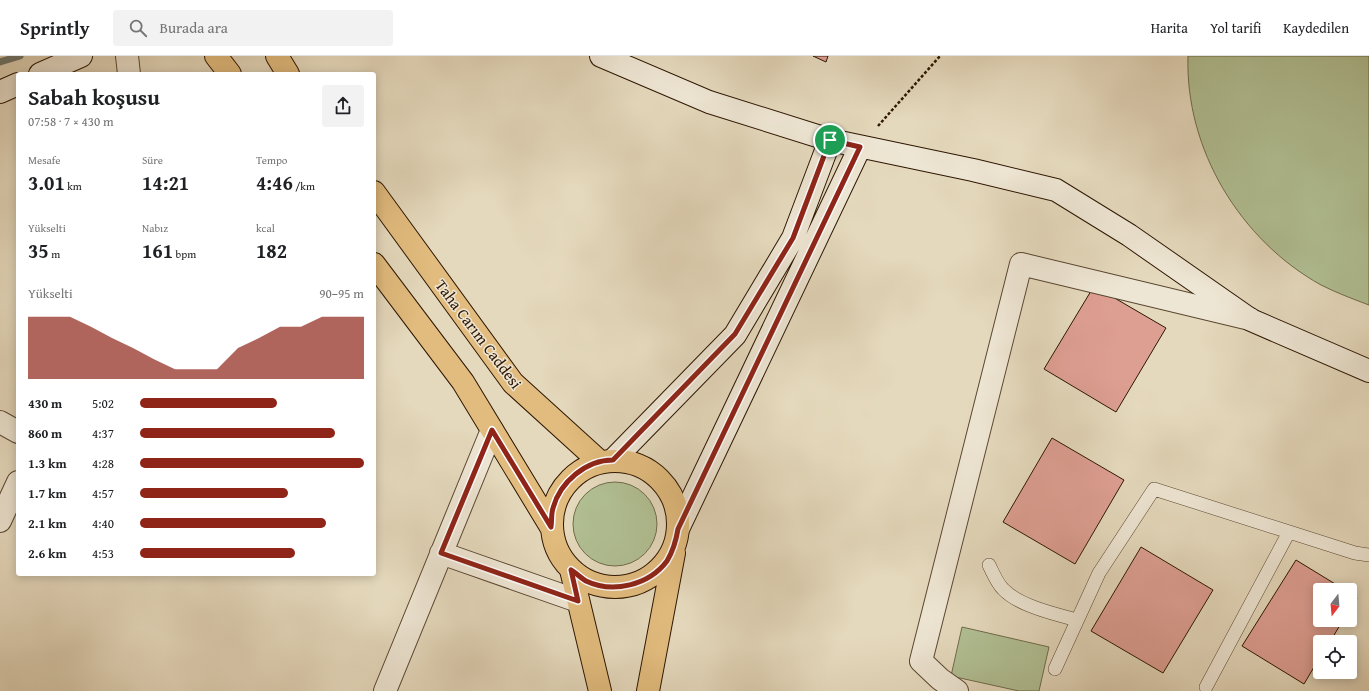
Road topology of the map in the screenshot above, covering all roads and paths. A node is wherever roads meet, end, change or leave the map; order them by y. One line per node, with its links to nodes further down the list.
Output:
1 (81, 56): 7 (street)
2 (127, 56): 8 (street)
3 (216, 56): 9 (main road)
4 (277, 56): 10 (main road)
5 (601, 56): 13 (street)
6 (940, 56): 14 (path)
7 (45, 72)
8 (129, 72)
9 (228, 72)
10 (287, 72)
11 (16, 85): 12 (street)
12 (0, 92)
13 (830, 140): 14 (street); 22 (street)
14 (860, 147): 17 (street); 27 (street)
15 (376, 195): 22 (main road, Taha Carım Caddesi)
16 (376, 267): 20 (main road)
17 (1251, 320): 18 (street); 39 (street)
18 (1369, 371)
19 (0, 422): 21 (street)
20 (492, 430): 25 (main road); 28 (street)
21 (16, 431)
22 (607, 461): 25 (main road); 27 (main road)
23 (16, 486): 24 (street)
24 (0, 521)
25 (551, 527): 31 (main road)
26 (1289, 532): 29 (lane); 33 (lane); 35 (lane)
27 (677, 537): 31 (main road); 38 (main road)
28 (441, 553): 32 (street); 36 (street)
29 (1369, 555)
30 (989, 565): 33 (lane)
31 (571, 570): 32 (main road)
32 (578, 601): 37 (main road)
33 (1077, 620): 34 (lane)
34 (1055, 669)
35 (1206, 687)
36 (385, 691)
37 (600, 691)
38 (648, 691)
39 (957, 691)

